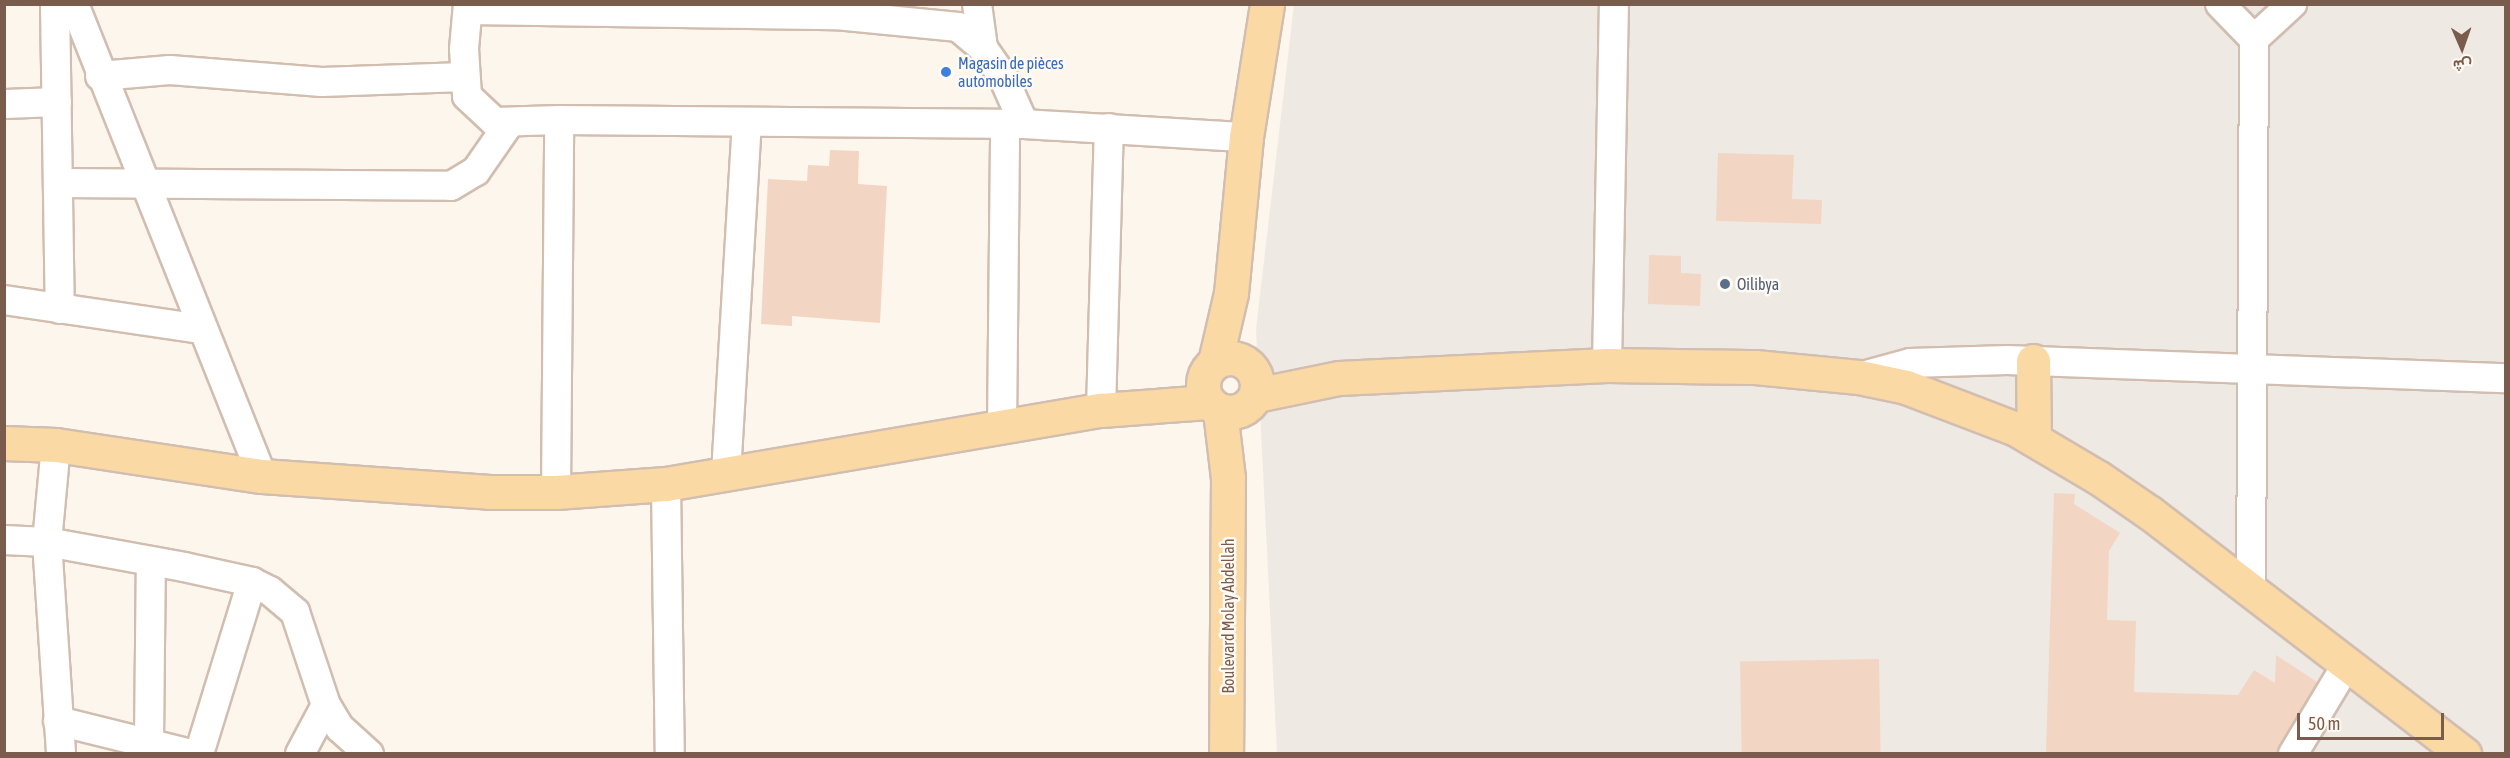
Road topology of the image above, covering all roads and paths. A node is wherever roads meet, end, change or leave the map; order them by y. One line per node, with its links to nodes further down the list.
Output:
1 (55, 4): 15 (street)
2 (74, 4): 13 (street)
3 (977, 4): 12 (street)
4 (1267, 4): 22 (main road, Boulevard Molay Abdellah)
5 (1614, 4): 29 (street)
6 (2220, 4): 11 (street)
7 (2292, 4): 11 (street)
8 (468, 7): 9 (street); 14 (street)
9 (569, 7): 10 (street)
10 (836, 10): 12 (street)
11 (2254, 39): 30 (street)
12 (983, 48): 20 (street)
13 (100, 76): 14 (street); 24 (street)
14 (464, 77): 19 (street)
15 (57, 102): 16 (street); 23 (street)
16 (4, 104)
17 (559, 120): 18 (street); 19 (street); 42 (street)
18 (747, 123): 20 (street); 39 (street)
19 (508, 124): 24 (street)
20 (1014, 124): 21 (street); 35 (street)
21 (1109, 128): 22 (street); 34 (street)
22 (1246, 137): 33 (main road, Boulevard Molay Abdellah)
23 (58, 183): 24 (street); 26 (street)
24 (143, 185): 27 (street)
25 (4, 300): 26 (street)
26 (60, 309): 27 (street)
27 (200, 329): 40 (street)
28 (2033, 361): 30 (street); 31 (street); 36 (main road)
29 (1607, 365): 31 (main road); 33 (main road)
30 (2250, 370): 32 (street); 47 (street)
31 (1859, 377): 36 (main road)
32 (2505, 378)
33 (1231, 387): 34 (main road); 58 (main road, Boulevard Molay Abdellah)
34 (1101, 410): 35 (main road)
35 (1002, 427): 39 (main road)
36 (2034, 439): 47 (main road)
37 (4, 443): 38 (main road)
38 (56, 445): 40 (main road); 44 (street)
39 (726, 474): 41 (main road)
40 (262, 476): 42 (main road)
41 (666, 484): 42 (main road); 57 (street)
42 (556, 492)
43 (4, 540): 44 (street)
44 (47, 542): 45 (street); 50 (street)
45 (151, 564): 46 (street); 51 (street)
46 (252, 582): 49 (street); 54 (street)
47 (2251, 591): 48 (main road)
48 (2348, 664): 59 (street); 60 (main road)
49 (326, 705): 55 (street); 56 (street)
50 (58, 721): 51 (street); 52 (street)
51 (149, 741): 53 (street)
52 (61, 753)
53 (191, 753)
54 (199, 753)
55 (300, 753)
56 (369, 753)
57 (670, 753)
58 (1226, 753)
59 (2293, 753)
60 (2464, 753)

